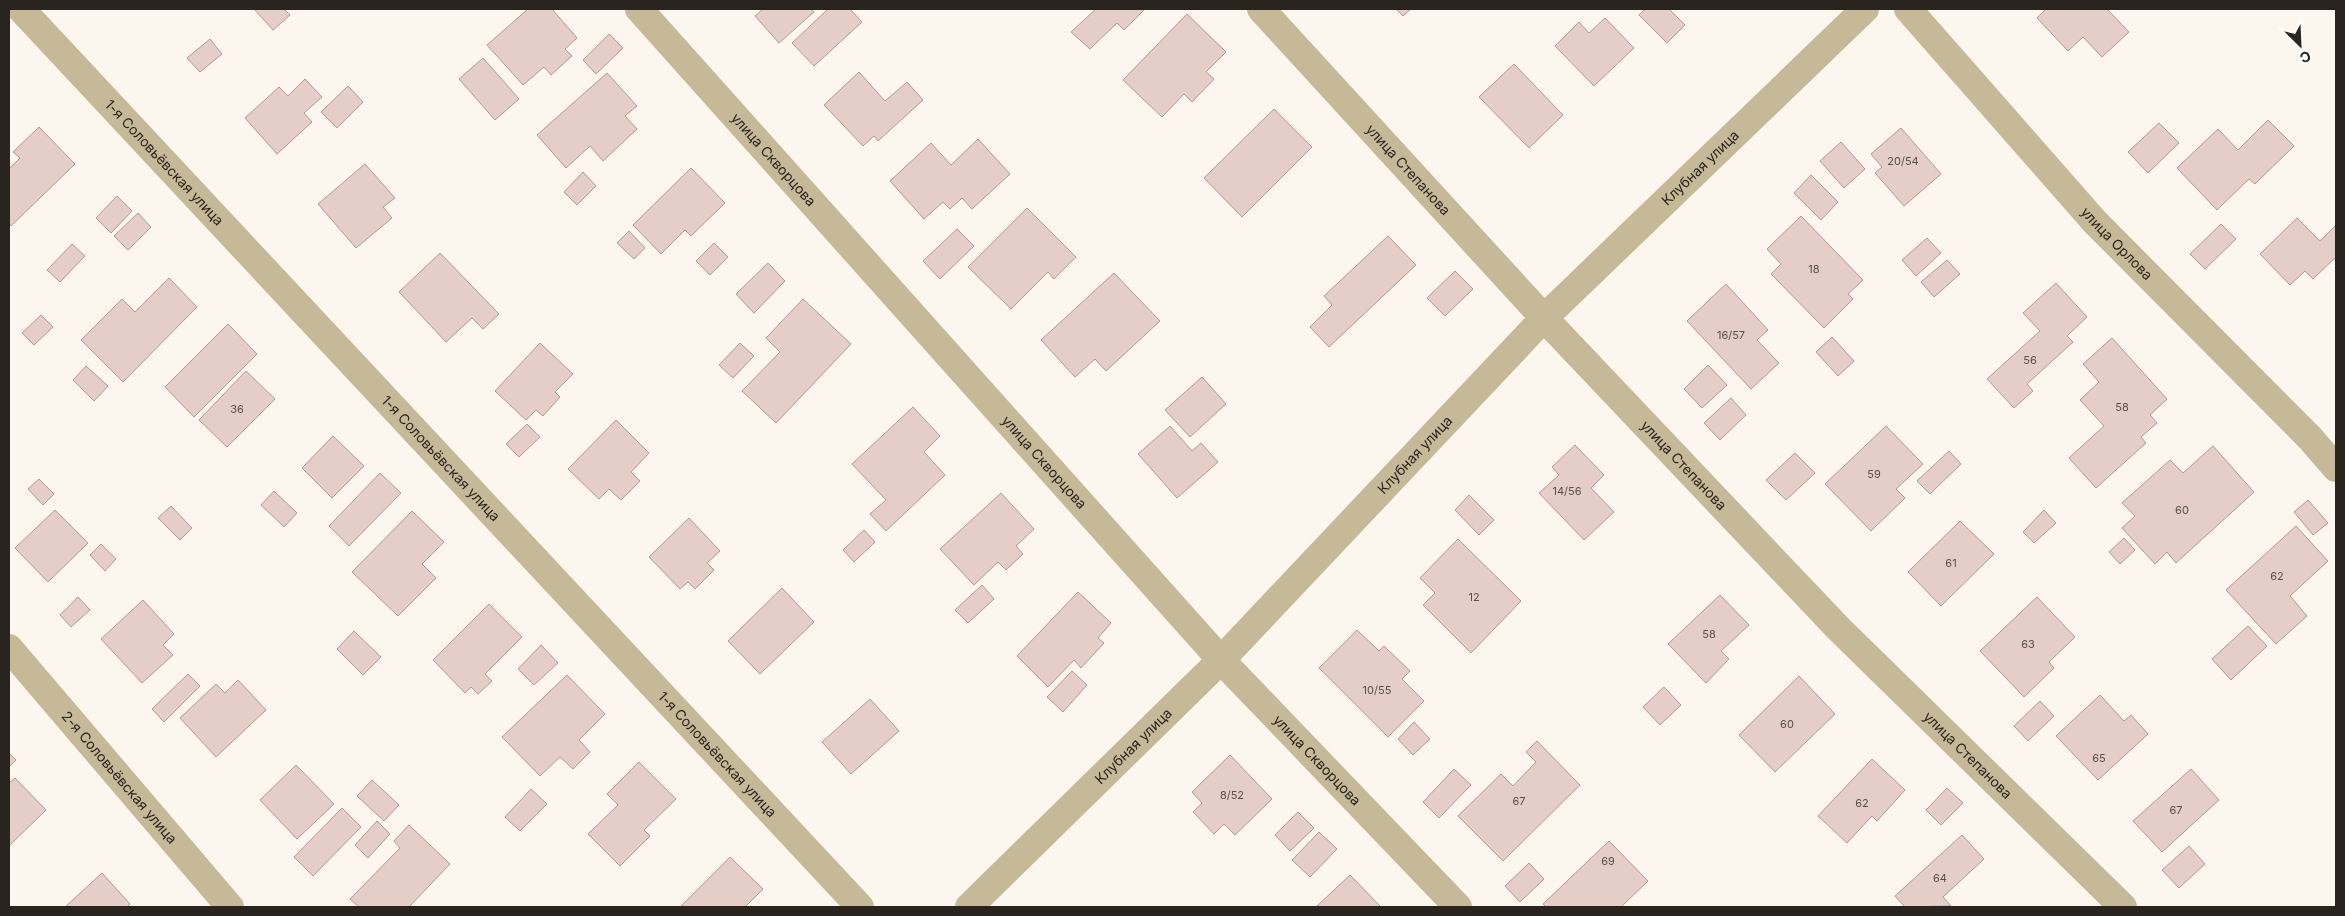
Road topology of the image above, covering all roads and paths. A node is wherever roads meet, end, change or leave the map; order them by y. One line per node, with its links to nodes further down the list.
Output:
1 (21, 9): 11 (street, 1-я Соловьёвская улица)
2 (639, 9): 9 (street, улица Скворцова)
3 (1261, 9): 6 (street, улица Степанова)
4 (1865, 9): 6 (street, Клубная улица)
5 (1908, 9): 7 (street, улица Орлова)
6 (1544, 318): 9 (street, Клубная улица); 14 (street, улица Степанова)
7 (2336, 468)
8 (9, 648): 10 (street, 2-я Соловьёвская улица)
9 (1221, 660): 12 (street, Клубная улица); 13 (street, улица Скворцова)
10 (230, 907)
11 (860, 907)
12 (969, 907)
13 (1458, 907)
14 (2123, 907)

